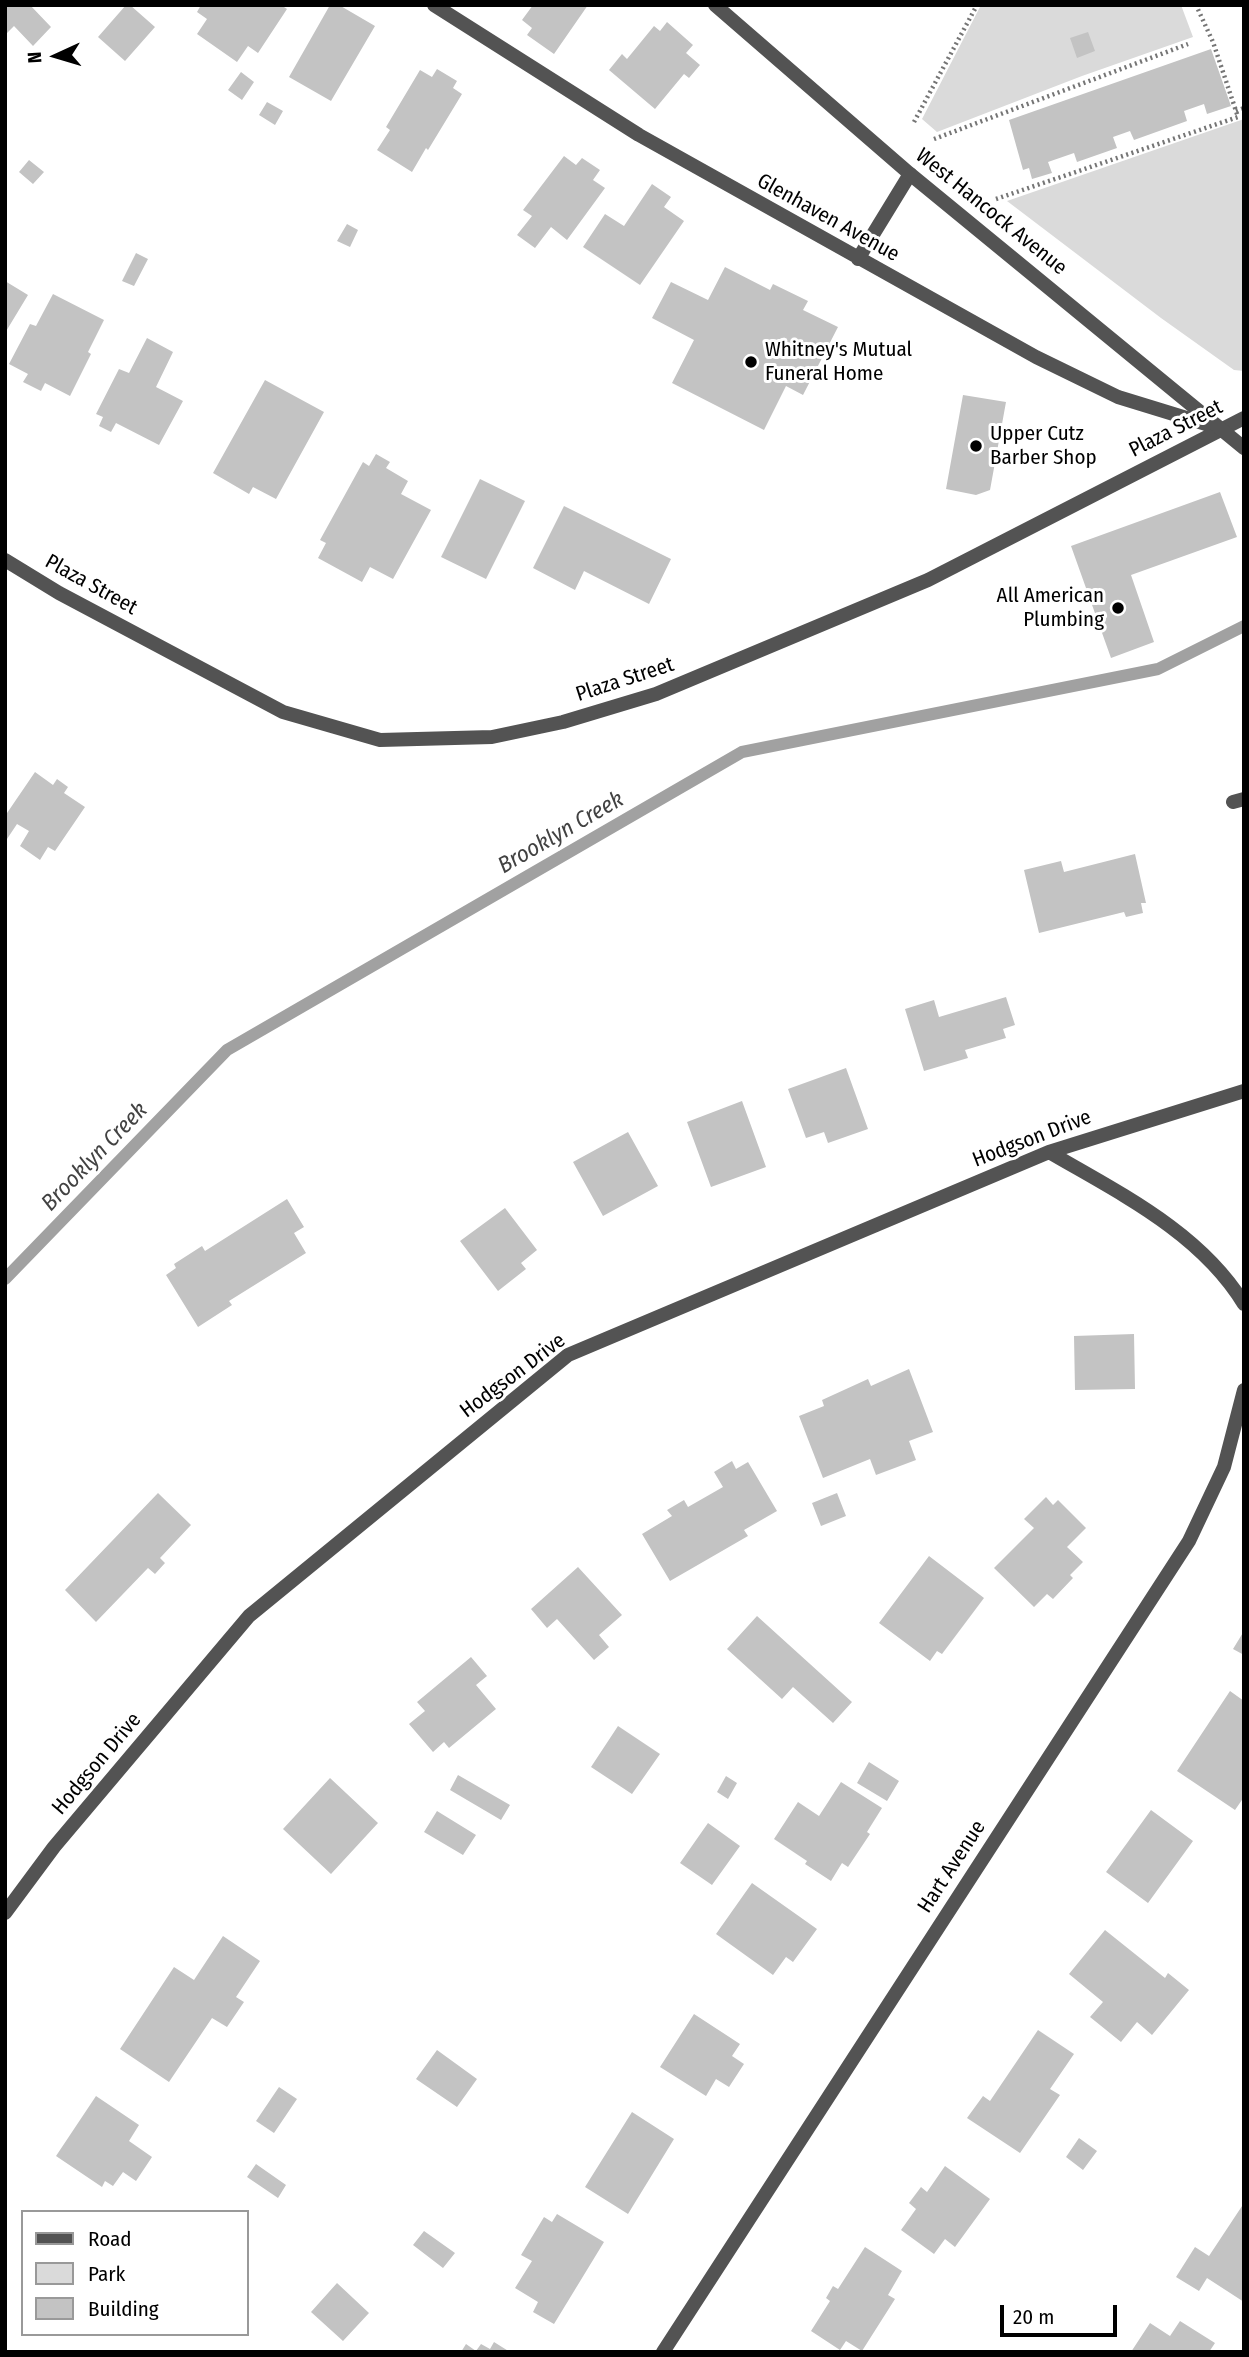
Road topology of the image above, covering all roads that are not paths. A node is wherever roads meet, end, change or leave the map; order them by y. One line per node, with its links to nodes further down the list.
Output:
1 (434, 5): 4 (street, Glenhaven Avenue)
2 (715, 5): 3 (street, West Hancock Avenue)
3 (910, 174): 4 (street); 6 (street, West Hancock Avenue)
4 (858, 259): 6 (street, Glenhaven Avenue)
5 (1244, 418): 6 (street, Plaza Street)
6 (1221, 429): 7 (street, West Hancock Avenue); 8 (street, Plaza Street)
7 (1244, 448)
8 (5, 560)
9 (1244, 1091): 10 (street, Hodgson Drive)
10 (1049, 1152): 11 (street); 13 (street, Hodgson Drive)
11 (1244, 1304)
12 (1244, 1390): 14 (street, Hart Avenue)
13 (5, 1913)
14 (663, 2352)

